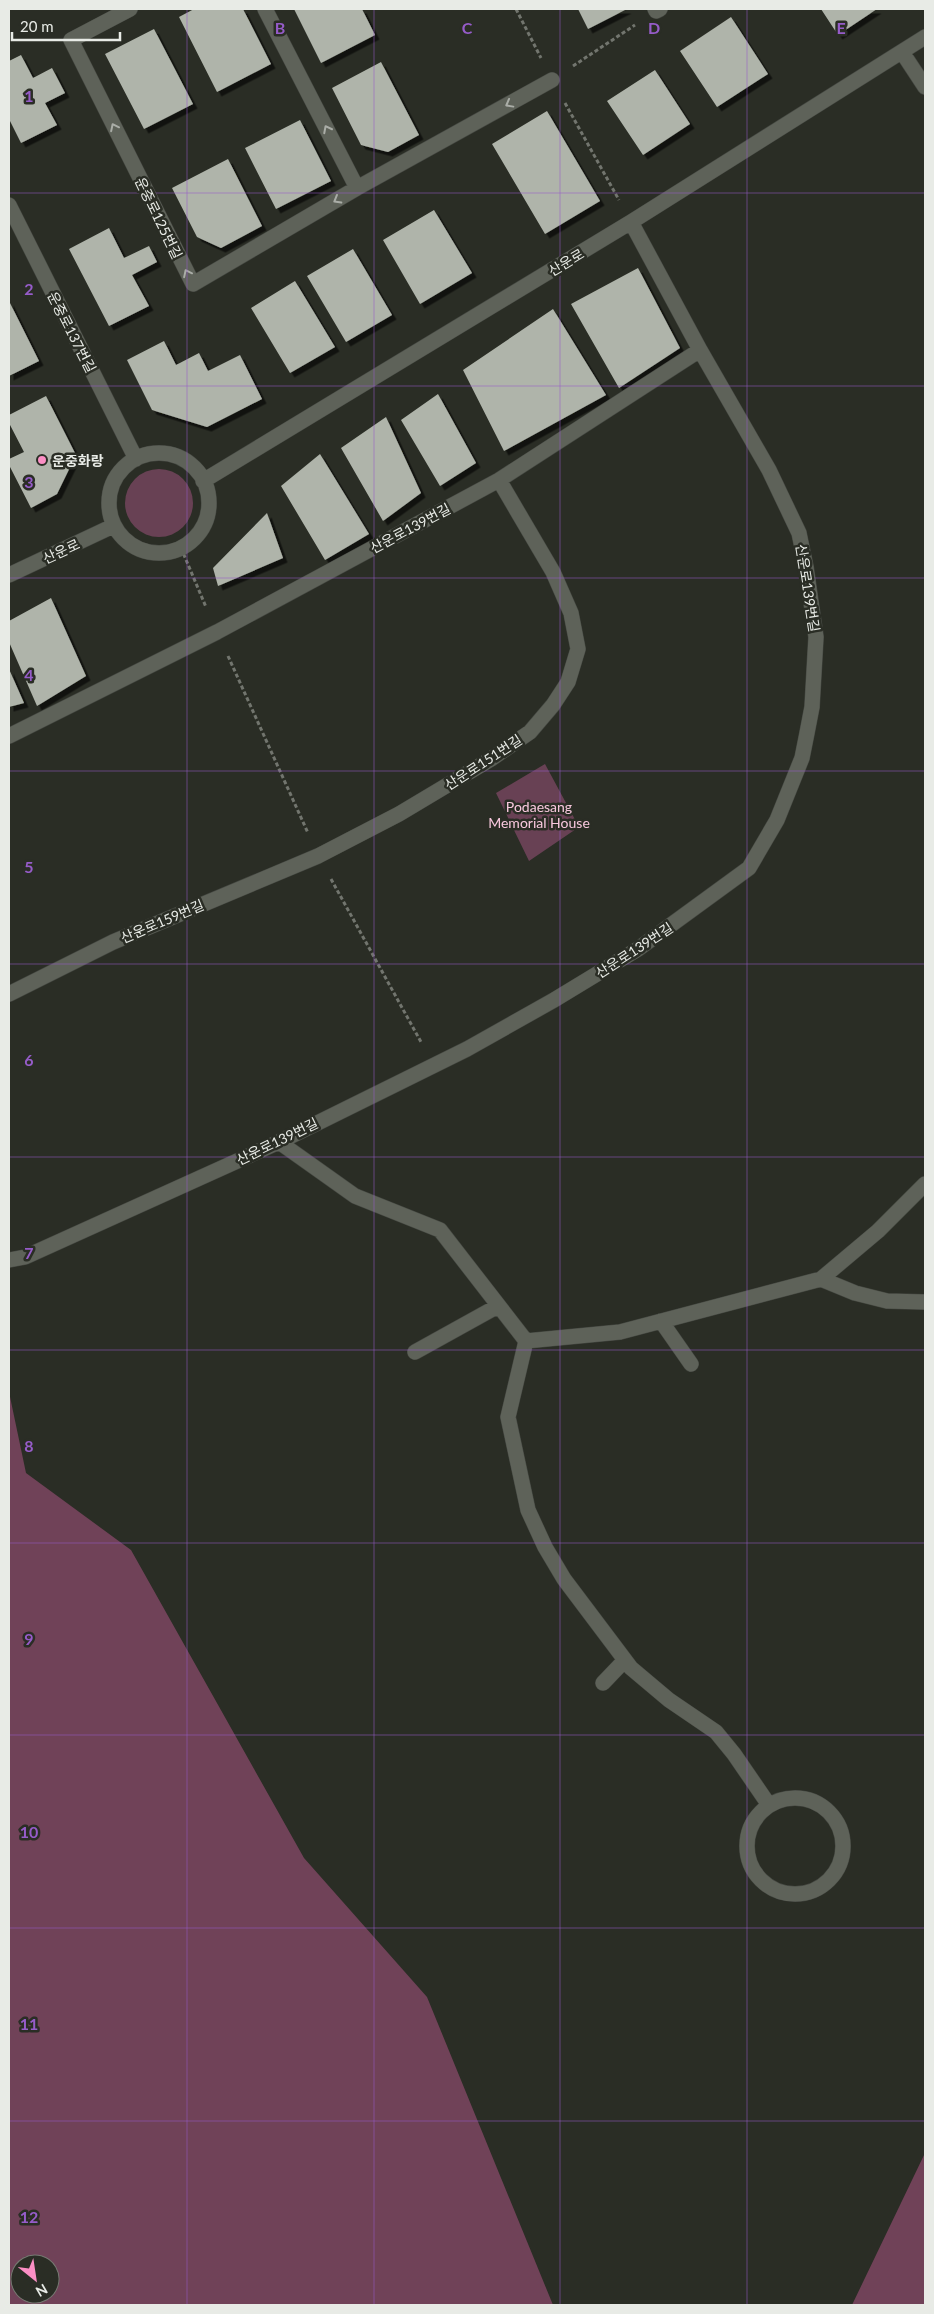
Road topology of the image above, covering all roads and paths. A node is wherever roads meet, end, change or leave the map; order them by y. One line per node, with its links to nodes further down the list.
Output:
1 (130, 9): 9 (street, 운중로125번길, one-way to 1)
2 (265, 9): 9 (street, one-way to 2)
3 (516, 9): 7 (path)
4 (657, 10): 7 (path)
5 (925, 38): 6 (street, 산운로)
6 (902, 52): 8 (street); 11 (street, 산운로)
7 (552, 80): 9 (street, 운중로125번길, one-way to 9); 11 (path)
8 (925, 87)
9 (357, 188)
10 (9, 205): 13 (street, 운중로137번길)
11 (631, 222): 12 (street, 산운로139번길); 15 (street, 산운로)
12 (700, 350): 14 (street, 산운로139번길); 23 (street, 산운로139번길)
13 (136, 459): 15 (street); 16 (street)
14 (499, 480): 19 (street, 산운로139번길); 21 (street, 산운로151번길)
15 (203, 481): 17 (street)
16 (113, 526): 17 (street); 18 (street, 산운로)
17 (181, 548): 19 (path)
18 (9, 575)
19 (217, 632): 20 (street); 21 (path)
20 (9, 736)
21 (318, 856): 22 (street, 산운로159번길); 23 (path)
22 (9, 994)
23 (434, 1065): 24 (street, 산운로139번길)
24 (279, 1142): 26 (street, 산운로139번길); 29 (street)
25 (925, 1184): 27 (street)
26 (9, 1260)
27 (821, 1279): 28 (street); 30 (street)
28 (925, 1302)
29 (498, 1306): 31 (street); 32 (street)
30 (661, 1321): 31 (street); 33 (street)
31 (526, 1342): 34 (street)
32 (415, 1352)
33 (691, 1364)
34 (624, 1660): 35 (street); 36 (street)
35 (603, 1683)
36 (769, 1805): 36 (street)

